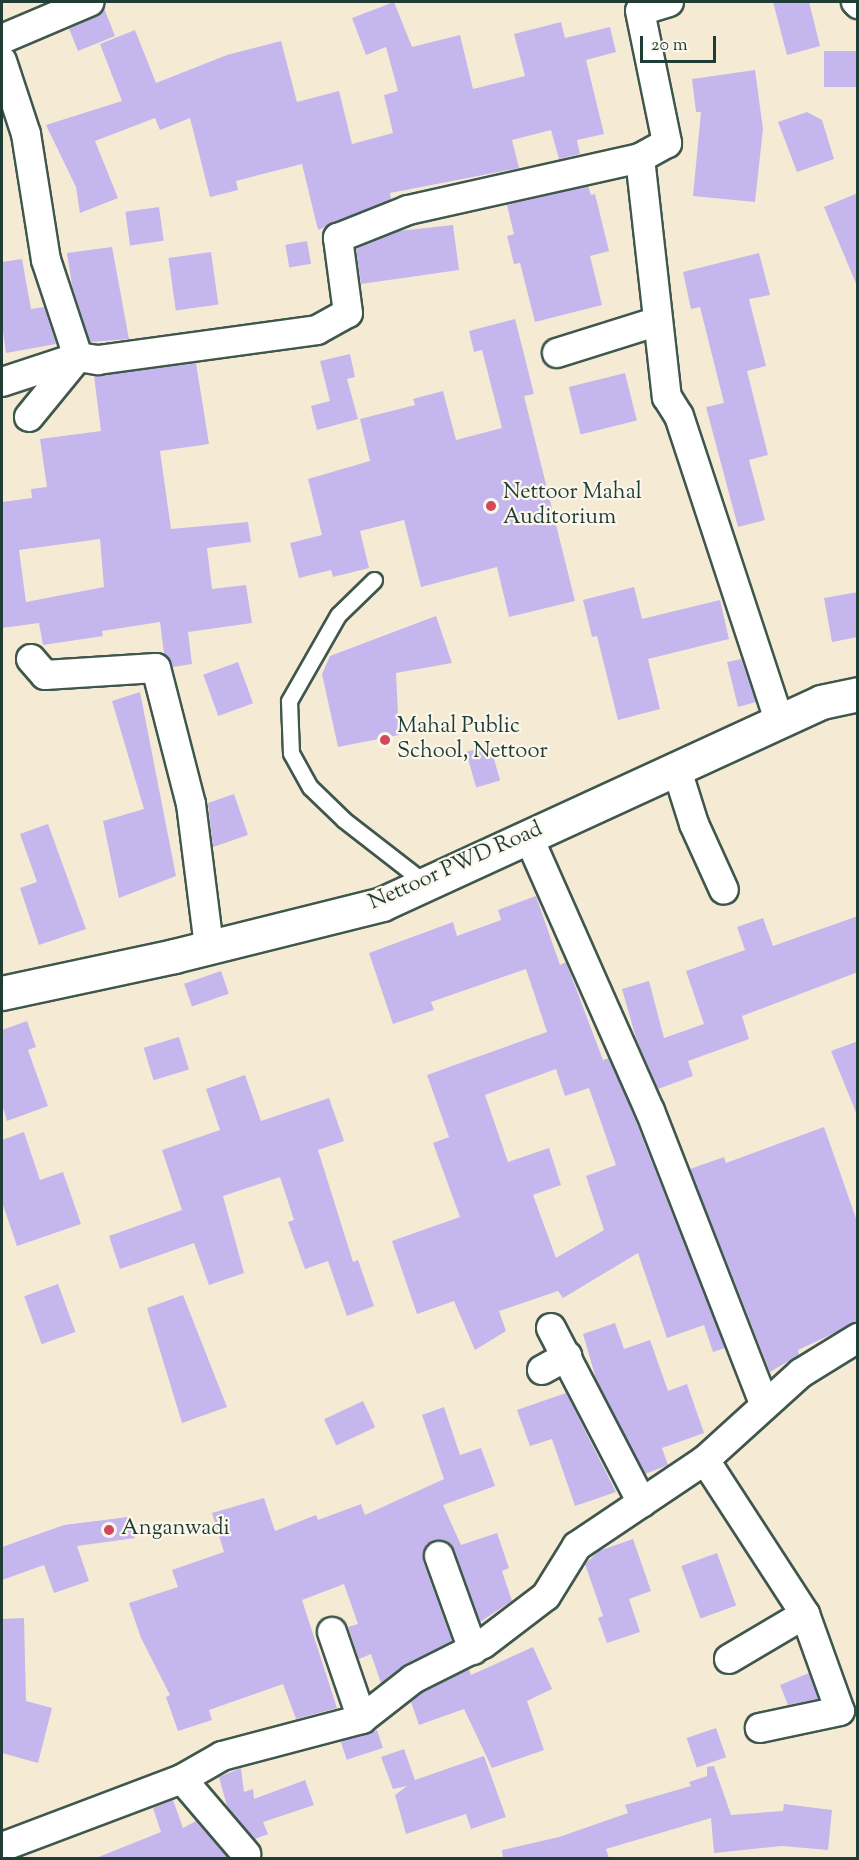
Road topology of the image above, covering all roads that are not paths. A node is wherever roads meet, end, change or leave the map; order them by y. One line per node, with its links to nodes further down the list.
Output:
1 (89, 2): 3 (street)
2 (669, 2): 5 (street)
3 (2, 39)
4 (2, 61): 8 (street)
5 (640, 158): 6 (street); 8 (street)
6 (656, 322): 7 (street); 14 (street)
7 (557, 353)
8 (78, 357): 9 (street); 10 (street)
9 (2, 382)
10 (29, 417)
11 (374, 580): 17 (lane)
12 (31, 658): 19 (street)
13 (858, 694): 14 (street, Nettoor PWD Road)
14 (780, 723): 15 (street, Nettoor PWD Road)
15 (677, 770): 16 (street, Nettoor PWD Road); 18 (street)
16 (528, 836): 17 (street, Nettoor PWD Road); 25 (street)
17 (424, 882): 19 (street, Nettoor PWD Road)
18 (724, 890)
19 (209, 947): 20 (street, Nettoor PWD Road)
20 (2, 993)
21 (551, 1329): 23 (street)
22 (858, 1338): 25 (street)
23 (567, 1356): 24 (street); 27 (street)
24 (542, 1370)
25 (764, 1403): 26 (street)
26 (705, 1460): 27 (street); 29 (street)
27 (642, 1503): 31 (street)
28 (439, 1556): 31 (street)
29 (804, 1614): 32 (street); 34 (street)
30 (332, 1632): 33 (street)
31 (473, 1650): 33 (street)
32 (729, 1659)
33 (362, 1719): 35 (street)
34 (760, 1728)
35 (182, 1779): 36 (street); 37 (street)
36 (2, 1847)
37 (246, 1854)

